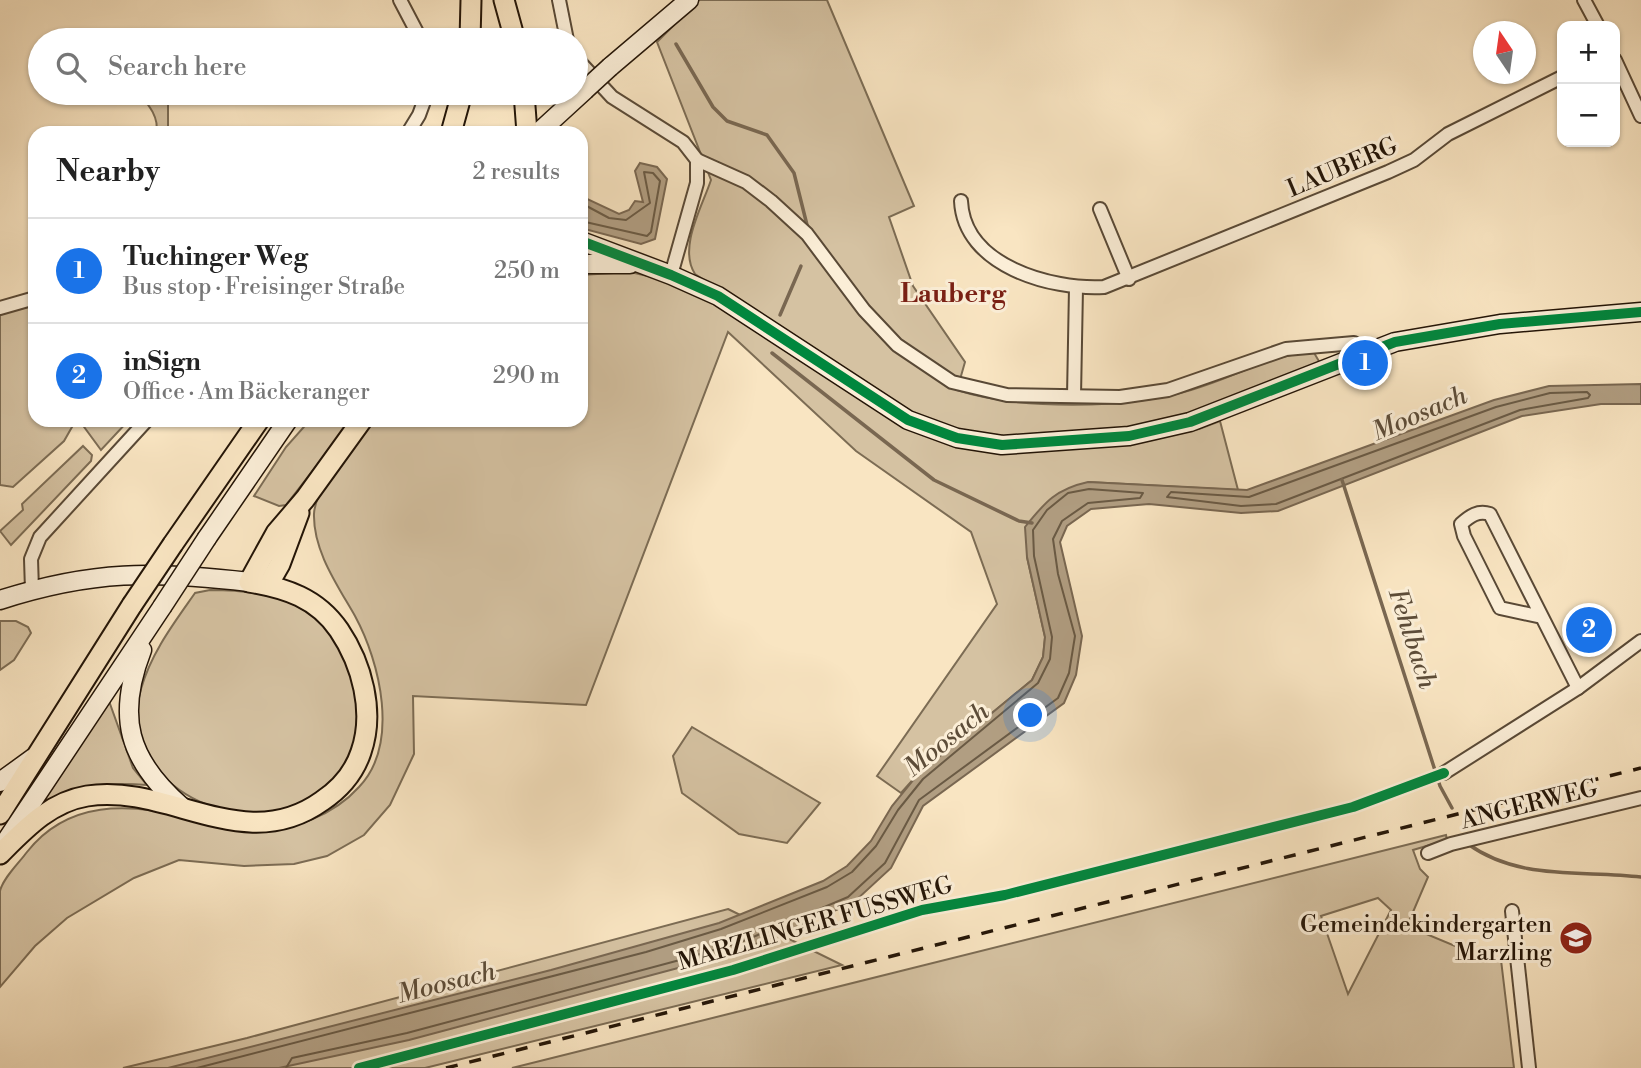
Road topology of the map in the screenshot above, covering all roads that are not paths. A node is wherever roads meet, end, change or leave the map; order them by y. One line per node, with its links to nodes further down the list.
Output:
1 (400, 0): 8 (street)
2 (471, 0): 9 (main road)
3 (504, 0): 10 (main road)
4 (559, 0): 11 (street)
5 (689, 0): 15 (main road, bridge)
6 (1584, 0): 7 (street)
7 (1595, 21)
8 (415, 28)
9 (470, 28)
10 (511, 28)
11 (565, 28)
12 (1620, 71): 20 (street)
13 (588, 72): 25 (street)
14 (1557, 80): 32 (street, LAUBERG)
15 (588, 87)
16 (422, 105): 21 (street)
17 (459, 105): 22 (main road)
18 (525, 105): 23 (main road)
19 (569, 105): 24 (main road, bridge)
20 (1641, 116)
21 (412, 126)
22 (453, 126)
23 (526, 126)
24 (546, 126)
25 (697, 160): 31 (street); 38 (street)
26 (961, 201): 33 (street, LAUBERG)
27 (1100, 209): 32 (street)
28 (588, 244): 30 (main road)
29 (588, 264): 30 (main road)
30 (654, 268): 31 (main road)
31 (671, 275): 36 (main road)
32 (1129, 279): 33 (street, LAUBERG)
33 (1076, 288): 38 (street)
34 (28, 300): 35 (street)
35 (0, 308)
36 (1641, 312)
37 (1354, 343): 38 (street)
38 (1074, 396)
39 (141, 427): 46 (street)
40 (254, 427): 53 (main road, bridge)
41 (283, 427): 50 (main road, bridge)
42 (357, 427): 43 (main road)
43 (305, 499): 44 (main road); 45 (main road)
44 (288, 546): 45 (main road); 47 (main road)
45 (258, 584): 46 (main road); 47 (main road)
46 (33, 590): 48 (main road)
47 (306, 598): 57 (main road)
48 (0, 600)
49 (1542, 618): 49 (street); 52 (street)
50 (147, 629): 57 (main road); 59 (main road)
51 (1641, 641): 52 (street)
52 (1578, 688): 54 (street)
53 (36, 756): 55 (main road); 58 (main road)
54 (1444, 773)
55 (0, 782)
56 (1641, 798): 60 (street, ANGERWEG)
57 (182, 807): 59 (main road)
58 (0, 814)
59 (0, 852)
60 (1428, 853)
61 (1512, 911): 62 (street)
62 (1529, 1068)

